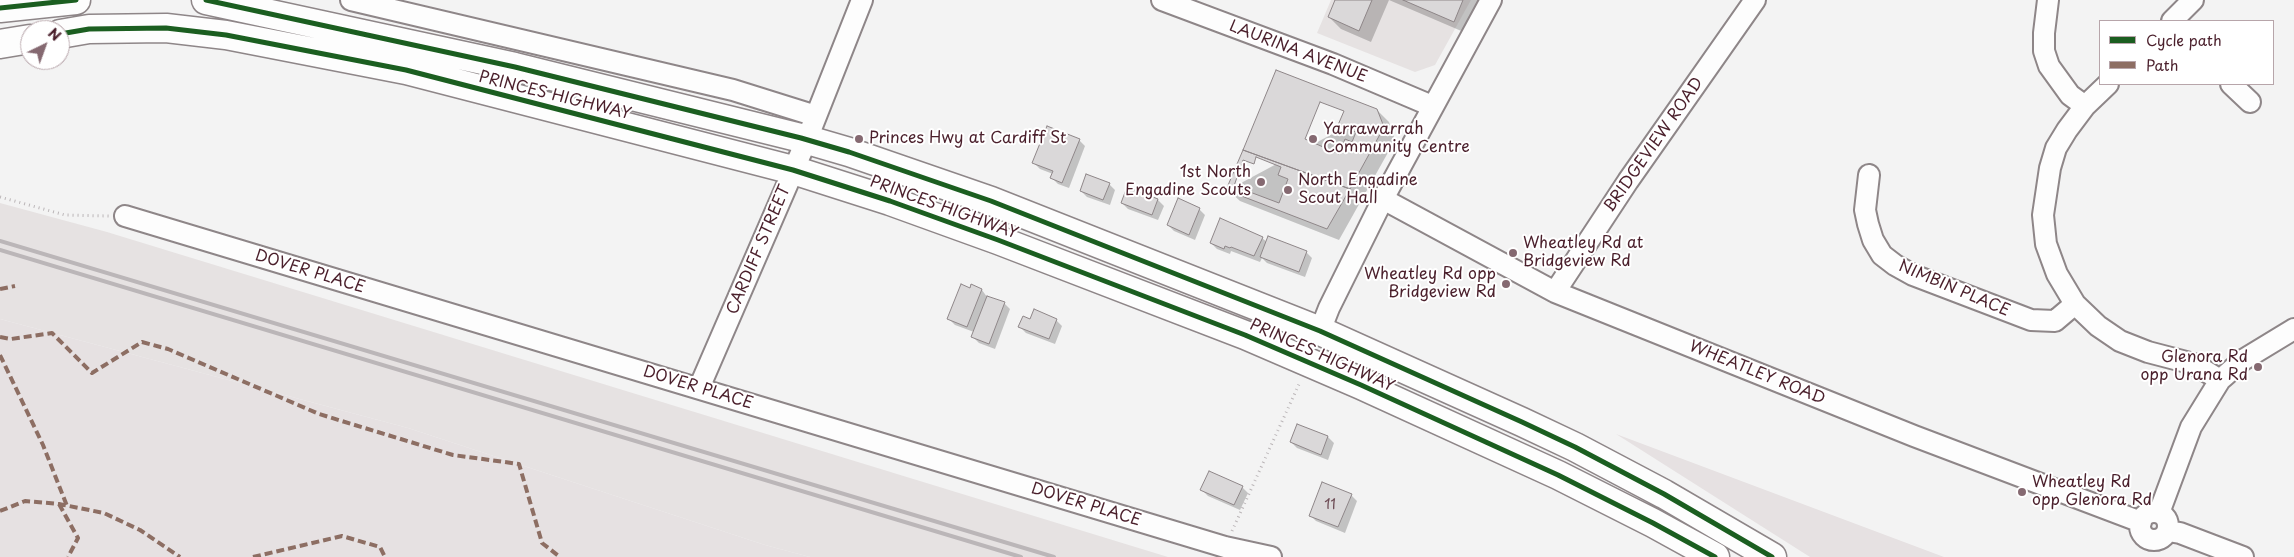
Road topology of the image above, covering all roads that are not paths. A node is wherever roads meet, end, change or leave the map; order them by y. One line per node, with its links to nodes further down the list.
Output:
1 (76, 0): 10 (highway)
2 (206, 0): 20 (highway, PRINCES HIGHWAY)
3 (351, 0): 20 (street)
4 (862, 0): 20 (street, CARDIFF STREET)
5 (1162, 0): 18 (street, LAURINA AVENUE)
6 (1491, 0): 18 (street)
7 (1755, 0): 25 (street, BRIDGEVIEW ROAD)
8 (2048, 0): 19 (street)
9 (2193, 0): 11 (street)
10 (0, 8)
11 (2173, 20)
12 (70, 32): 21 (highway, PRINCES HIGHWAY)
13 (20, 41): 14 (highway)
14 (0, 44)
15 (2107, 85): 19 (street)
16 (2232, 85): 17 (street)
17 (2250, 102)
18 (1432, 106): 23 (street)
19 (2085, 106): 26 (street)
20 (812, 128): 21 (street, CARDIFF STREET); 28 (highway, PRINCES HIGHWAY)
21 (793, 170): 29 (highway, PRINCES HIGHWAY); 31 (street, CARDIFF STREET)
22 (1869, 175): 26 (street, NIMBIN PLACE)
23 (1383, 199): 25 (street, WHEATLEY ROAD); 28 (street)
24 (126, 216): 31 (street, DOVER PLACE)
25 (1555, 292): 34 (street, WHEATLEY ROAD)
26 (2075, 304): 30 (street)
27 (2294, 329): 30 (street)
28 (1320, 331): 29 (highway); 32 (highway); 38 (highway, PRINCES HIGHWAY)
29 (1245, 335): 32 (highway, PRINCES HIGHWAY)
30 (2220, 380): 33 (street)
31 (699, 388): 36 (street, DOVER PLACE)
32 (1541, 468): 37 (highway, PRINCES HIGHWAY)
33 (2159, 513): 34 (street); 35 (street)
34 (2141, 522): 35 (street)
35 (2168, 531): 39 (street)
36 (1271, 557)
37 (1714, 557)
38 (1772, 557)
39 (2243, 557)

